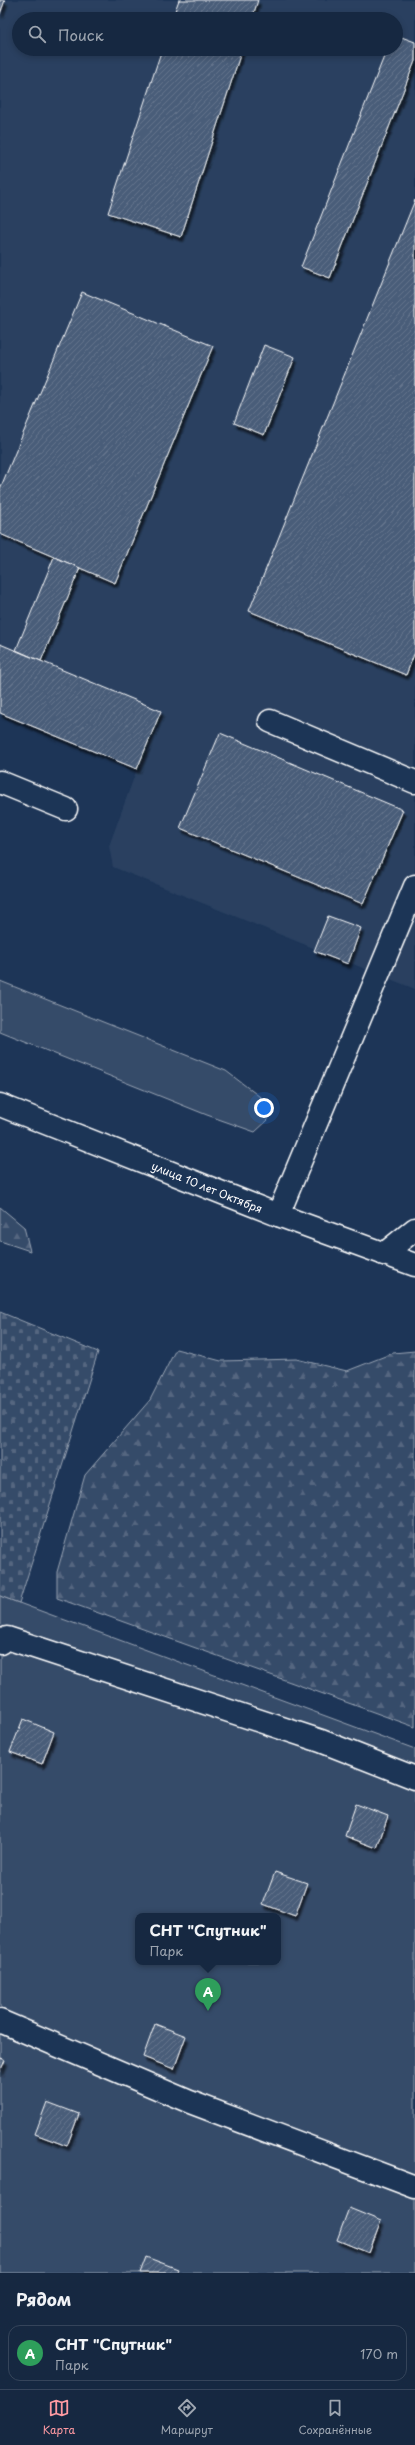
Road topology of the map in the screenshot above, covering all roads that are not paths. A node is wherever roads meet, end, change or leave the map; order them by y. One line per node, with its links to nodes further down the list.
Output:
1 (270, 721): 2 (main road)
2 (415, 780)
3 (0, 782): 4 (main road)
4 (66, 809)
5 (415, 886): 7 (main road)
6 (0, 1105): 7 (main road, улица 10 лет Октября)
7 (278, 1215): 9 (main road, улица 10 лет Октября)
8 (415, 1230): 9 (main road)
9 (384, 1254): 10 (main road, улица 10 лет Октября)
10 (415, 1265)
11 (0, 1643): 12 (main road)
12 (415, 1778)
13 (0, 2021): 14 (main road)
14 (415, 2187)

